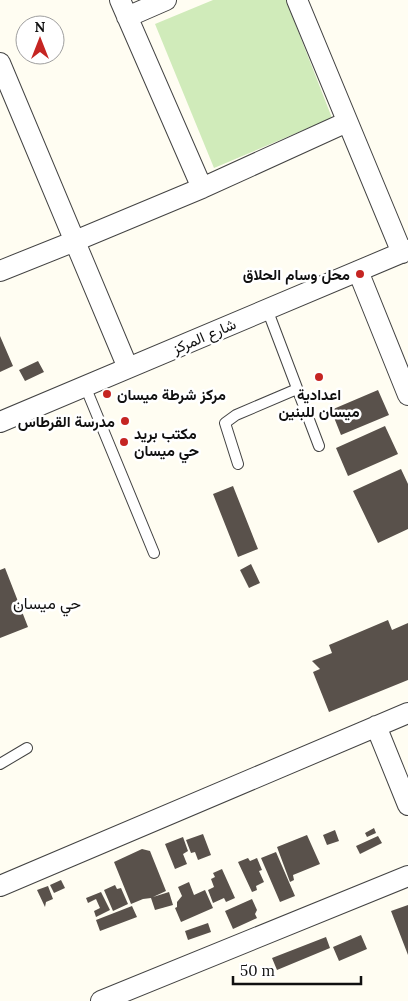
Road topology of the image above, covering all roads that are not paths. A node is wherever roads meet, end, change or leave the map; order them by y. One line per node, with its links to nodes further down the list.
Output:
1 (166, 0): 3 (street)
2 (297, 0): 5 (street)
3 (123, 8): 6 (street)
4 (0, 62): 7 (street)
5 (347, 122): 6 (street); 8 (street)
6 (202, 188): 7 (street)
7 (75, 241): 9 (street); 12 (street)
8 (405, 251): 10 (street, شارع المركز)
9 (0, 271)
10 (358, 271): 11 (street, شارع المركز); 15 (street)
11 (267, 310): 12 (street, شارع المركز); 14 (lane)
12 (128, 368): 13 (street, شارع المركز)
13 (85, 386): 16 (street, شارع المركز); 19 (lane)
14 (298, 389): 17 (lane); 18 (lane)
15 (408, 395)
16 (0, 422)
17 (319, 446)
18 (238, 464)
19 (154, 553)
20 (408, 712): 21 (street)
21 (376, 726): 24 (street); 26 (street)
22 (27, 748): 23 (lane)
23 (0, 764)
24 (408, 805)
25 (408, 876): 27 (street)
26 (0, 886)
27 (101, 1001)

